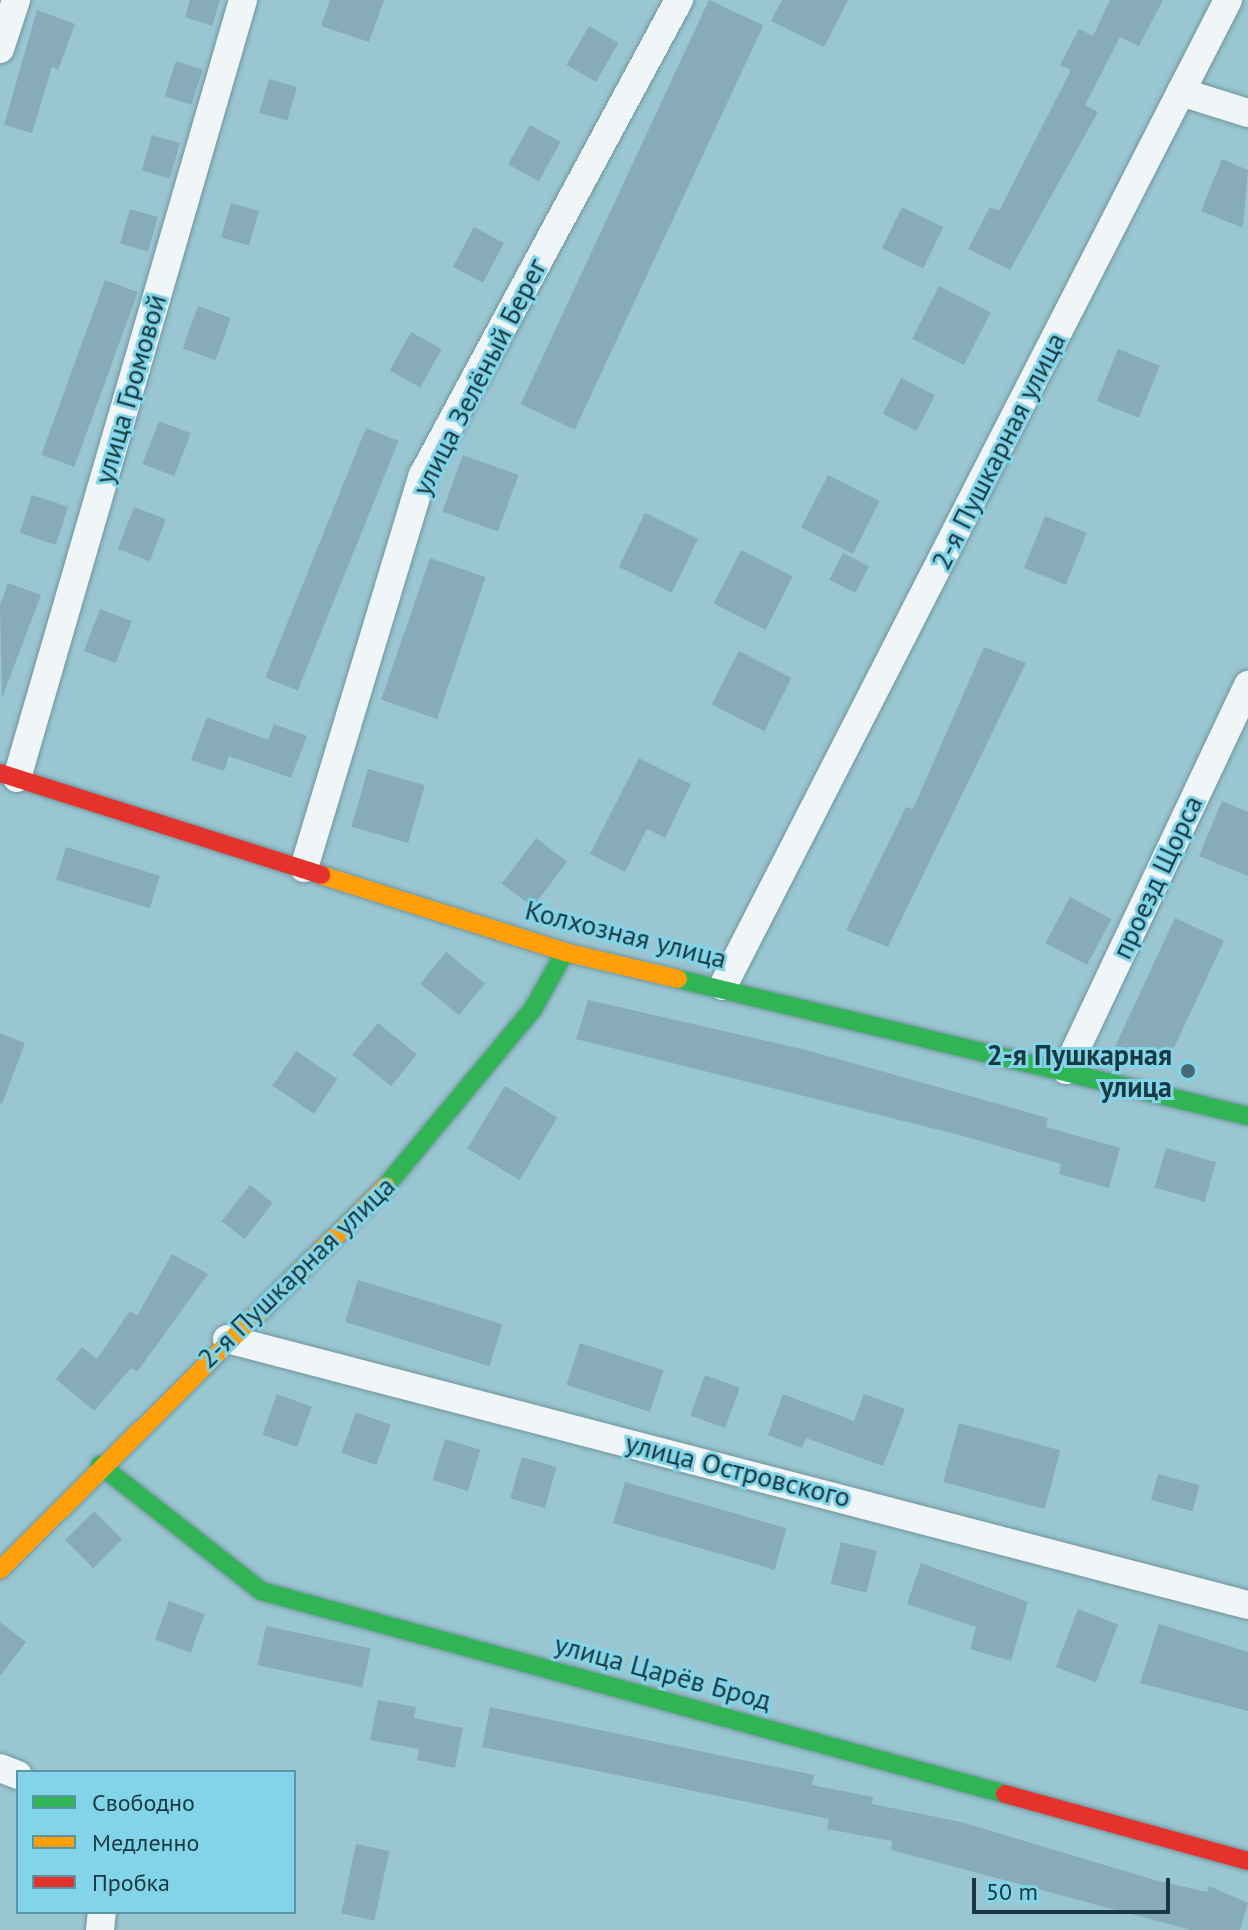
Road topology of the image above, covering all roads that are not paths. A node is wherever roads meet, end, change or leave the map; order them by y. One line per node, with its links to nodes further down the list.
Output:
1 (16, 0): 5 (street)
2 (243, 0): 9 (street, улица Громовой)
3 (679, 0): 10 (street, улица Зелёный Берег)
4 (1219, 2): 6 (street, 2-я Пушкарная улица)
5 (0, 49)
6 (1181, 92): 7 (street); 12 (street, 2-я Пушкарная улица)
7 (1248, 113)
8 (1248, 685): 13 (street, проезд Щорса)
9 (9, 776): 10 (street, Колхозная улица)
10 (304, 868): 11 (street, Колхозная улица)
11 (565, 952): 12 (street, Колхозная улица); 15 (street, 2-я Пушкарная улица)
12 (723, 986): 13 (street, Колхозная улица)
13 (1066, 1070): 14 (street, Колхозная улица)
14 (1248, 1116)
15 (227, 1339): 16 (street, 2-я Пушкарная улица); 18 (street, улица Островского)
16 (100, 1465): 17 (street, 2-я Пушкарная улица); 19 (street, улица Царёв Брод)
17 (0, 1570)
18 (1248, 1605)
19 (1248, 1861)

